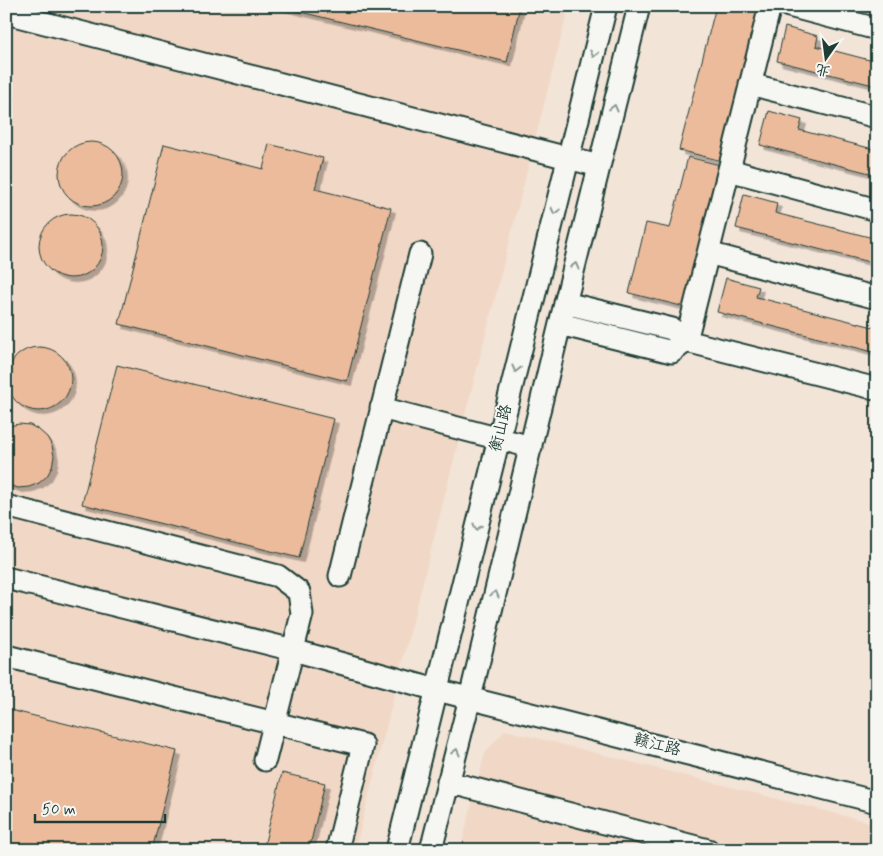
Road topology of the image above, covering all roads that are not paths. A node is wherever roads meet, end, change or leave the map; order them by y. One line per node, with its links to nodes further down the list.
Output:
1 (606, 6): 9 (street, 衡山路, one-way to 9)
2 (639, 6): 10 (street, 衡山路, one-way to 2)
3 (770, 6): 7 (street)
4 (789, 6): 6 (street)
5 (6, 13): 9 (street)
6 (877, 29)
7 (750, 84): 8 (street); 11 (street)
8 (877, 118)
9 (568, 158): 10 (street); 21 (street, 衡山路, one-way to 21)
10 (599, 166): 16 (street, 衡山路, one-way to 10)
11 (729, 170): 12 (street); 14 (street)
12 (877, 210)
13 (420, 254): 20 (street)
14 (708, 254): 15 (street); 18 (street)
15 (877, 298)
16 (566, 303): 17 (street, 衡山路); 18 (street)
17 (560, 324): 18 (street); 22 (street, 衡山路)
18 (686, 341): 19 (street)
19 (877, 389)
20 (381, 408): 21 (street); 24 (street)
21 (498, 438): 22 (street); 28 (street, 衡山路, one-way to 28)
22 (530, 447): 29 (street, 衡山路, one-way to 22)
23 (6, 506): 26 (street)
24 (340, 576)
25 (6, 578): 26 (street, 赣江路)
26 (293, 650): 28 (street, 赣江路); 30 (street)
27 (6, 656): 30 (street)
28 (437, 690): 29 (street, 赣江路); 35 (street, 衡山路)
29 (470, 698): 32 (street, 衡山路, one-way to 29); 33 (street, 赣江路)
30 (275, 723): 31 (street); 34 (street)
31 (265, 760)
32 (448, 782): 36 (street, 衡山路); 37 (street)
33 (877, 802)
34 (337, 850)
35 (397, 850)
36 (431, 850)
37 (708, 850)

